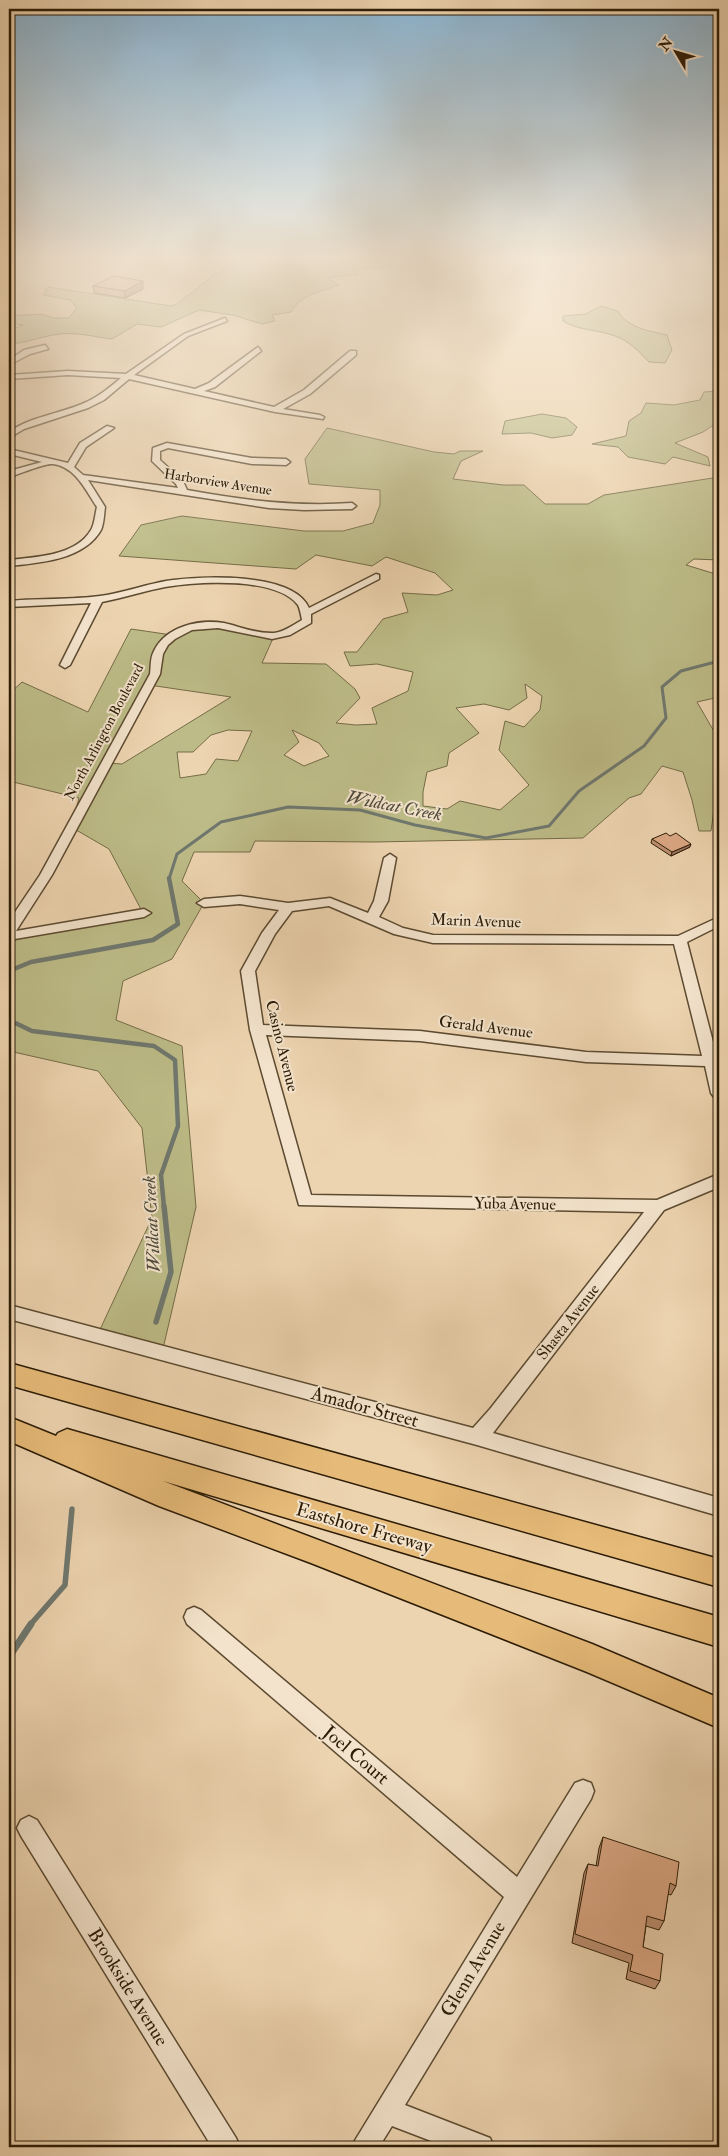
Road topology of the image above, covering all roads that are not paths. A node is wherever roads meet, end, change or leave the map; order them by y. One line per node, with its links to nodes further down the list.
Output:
1 (151, 360): 4 (street)
2 (244, 360): 6 (street)
3 (345, 360): 7 (street)
4 (128, 376): 5 (street); 6 (street); 10 (street)
5 (9, 377)
6 (195, 392): 7 (street)
7 (275, 410): 8 (street)
8 (320, 417)
9 (110, 428): 14 (street)
10 (9, 436)
11 (9, 450): 12 (street)
12 (51, 462): 14 (street); 15 (street)
13 (286, 462): 17 (street)
14 (70, 467): 16 (street)
15 (9, 474)
16 (80, 477): 17 (street, Harborview Avenue); 19 (street)
17 (183, 491): 18 (street, Harborview Avenue)
18 (352, 506)
19 (9, 563)
20 (376, 577): 23 (street)
21 (98, 599): 22 (street); 23 (street); 24 (street)
22 (9, 604)
23 (308, 612): 31 (street, North Arlington Boulevard)
24 (65, 665)
25 (390, 858): 29 (street)
26 (204, 903): 27 (street, Marin Avenue)
27 (288, 907): 29 (street, Marin Avenue); 34 (street, Casino Avenue)
28 (144, 913): 32 (street)
29 (371, 919): 33 (street, Marin Avenue)
30 (719, 921): 33 (street, Marin Avenue)
31 (9, 930)
32 (9, 936)
33 (680, 940): 35 (street)
34 (257, 1030): 35 (street, Gerald Avenue); 38 (street, Casino Avenue)
35 (711, 1061): 36 (street)
36 (719, 1093)
37 (719, 1180): 39 (street, Yuba Avenue)
38 (305, 1201): 39 (street, Yuba Avenue)
39 (658, 1206): 44 (street, Shasta Avenue)
40 (9, 1312): 44 (street, Amador Street)
41 (9, 1374): 46 (highway)
42 (9, 1424): 48 (highway, Eastshore Freeway)
43 (9, 1429): 49 (highway)
44 (477, 1437): 45 (street, Amador Street)
45 (719, 1507)
46 (719, 1573)
47 (194, 1617): 52 (street, Joel Court)
48 (719, 1632)
49 (719, 1713)
50 (583, 1791): 52 (street, Glenn Avenue)
51 (29, 1828): 54 (street, Brookside Avenue)
52 (519, 1894): 53 (street, Glenn Avenue)
53 (387, 2111): 55 (street, Glenn Avenue); 56 (street)
54 (227, 2147)
55 (364, 2147)
56 (481, 2147)

